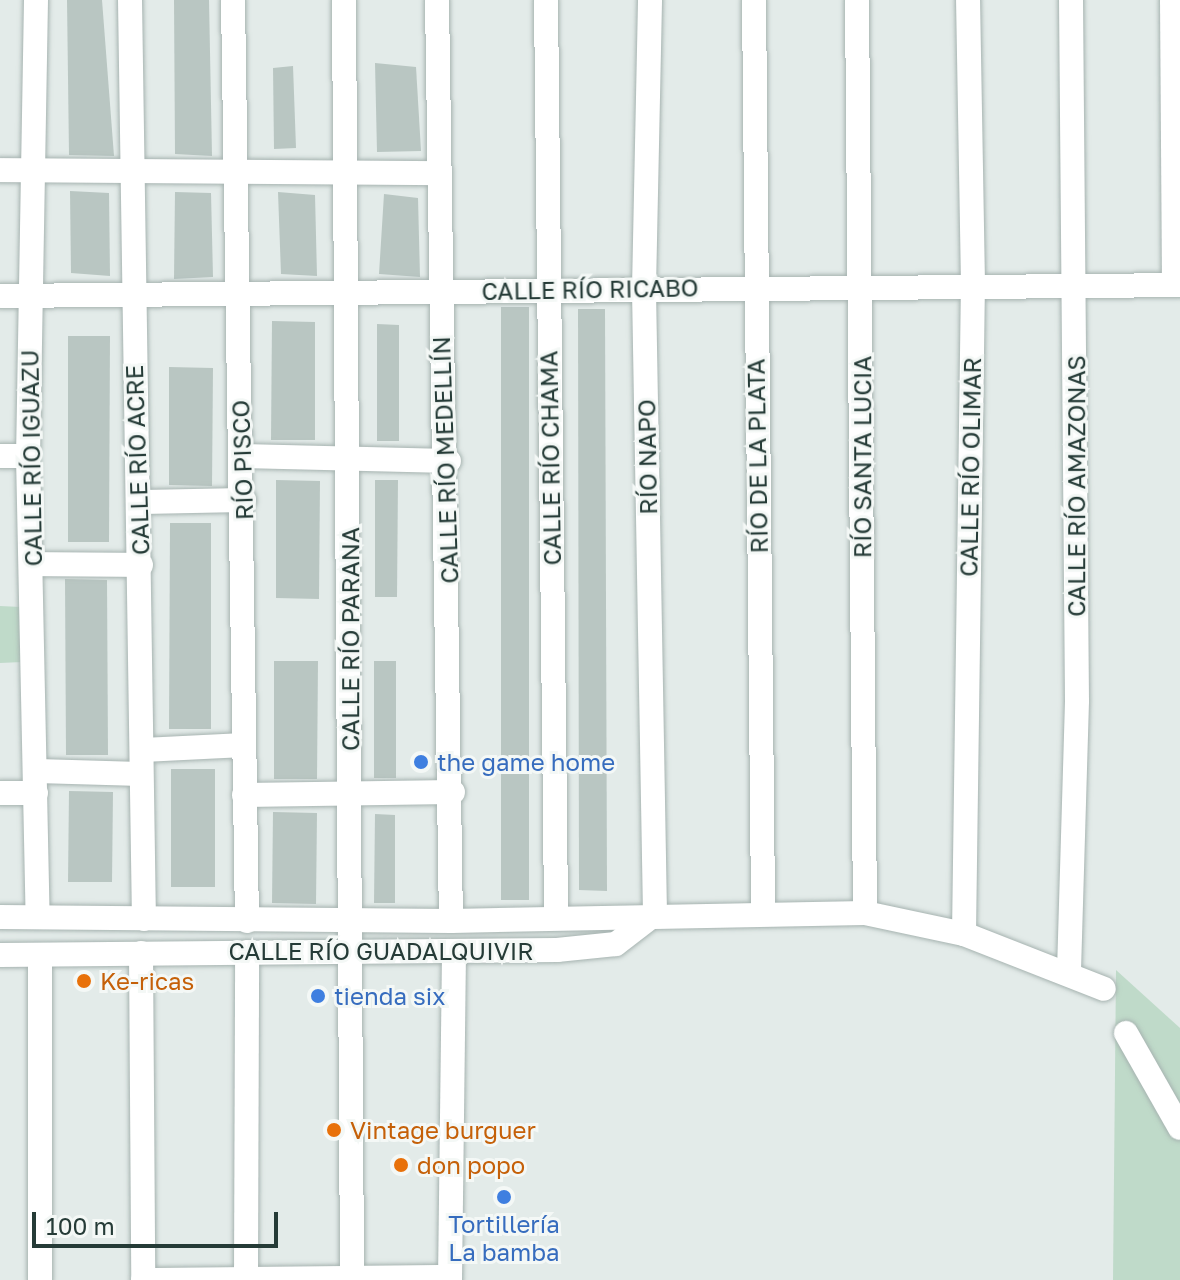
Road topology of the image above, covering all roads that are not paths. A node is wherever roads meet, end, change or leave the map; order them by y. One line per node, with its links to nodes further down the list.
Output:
1 (36, 0): 13 (street, CALLE RÍO IGUAZU)
2 (130, 0): 15 (street, CALLE RÍO ACRE)
3 (233, 0): 17 (street, RÍO PISCO)
4 (344, 0): 18 (street, CALLE RÍO PARANA)
5 (437, 0): 16 (street, CALLE RÍO MEDELLÍN)
6 (546, 0): 25 (street, CALLE RÍO CHAMA)
7 (650, 0): 24 (street, RÍO NAPO)
8 (754, 0): 20 (street, RÍO DE LA PLATA)
9 (857, 0): 21 (street, RÍO SANTA LUCIA)
10 (968, 0): 22 (street, CALLE RÍO OLIMAR)
11 (1071, 0): 19 (street, CALLE RÍO AMAZONAS)
12 (1172, 0): 23 (street)
13 (33, 169): 14 (street); 15 (street); 29 (street, CALLE RÍO IGUAZU)
14 (0, 170)
15 (131, 172): 17 (street); 31 (street, CALLE RÍO ACRE)
16 (437, 173): 18 (street); 27 (street, CALLE RÍO MEDELLÍN)
17 (234, 175): 18 (street); 30 (street, RÍO PISCO)
18 (348, 176): 26 (street, CALLE RÍO PARANA)
19 (1075, 282): 22 (street, CALLE RÍO RICABO); 23 (street, CALLE RÍO RICABO); 65 (street, CALLE RÍO AMAZONAS)
20 (755, 284): 21 (street, CALLE RÍO RICABO); 24 (street, CALLE RÍO RICABO); 48 (street, RÍO DE LA PLATA)
21 (860, 284): 22 (street, CALLE RÍO RICABO); 49 (street, RÍO SANTA LUCIA)
22 (973, 284): 58 (street, CALLE RÍO OLIMAR)
23 (1177, 285)
24 (644, 288): 25 (street, CALLE RÍO RICABO); 50 (street, RÍO NAPO)
25 (548, 289): 27 (street, CALLE RÍO RICABO); 51 (street, CALLE RÍO CHAMA)
26 (351, 292): 27 (street, CALLE RÍO RICABO); 30 (street, CALLE RÍO RICABO); 35 (street, CALLE RÍO PARANA)
27 (437, 293): 36 (street, CALLE RÍO MEDELLÍN)
28 (0, 296): 29 (street, CALLE RÍO RICABO)
29 (30, 296): 31 (street, CALLE RÍO RICABO); 33 (street, CALLE RÍO IGUAZU)
30 (236, 297): 31 (street, CALLE RÍO RICABO); 34 (street, RÍO PISCO)
31 (130, 298): 38 (street, CALLE RÍO ACRE)
32 (0, 456): 33 (street)
33 (28, 456): 39 (street, CALLE RÍO IGUAZU)
34 (242, 456): 35 (street); 37 (street, RÍO PISCO)
35 (349, 461): 36 (street); 46 (street, CALLE RÍO PARANA)
36 (449, 461): 44 (street, CALLE RÍO MEDELLÍN)
37 (244, 500): 38 (street); 41 (street, RÍO PISCO)
38 (142, 502): 40 (street, CALLE RÍO ACRE)
39 (32, 564): 40 (street); 43 (street, CALLE RÍO IGUAZU)
40 (141, 565): 42 (street, CALLE RÍO ACRE)
41 (244, 745): 42 (street); 47 (street, RÍO PISCO)
42 (142, 762): 43 (street); 55 (street, CALLE RÍO ACRE)
43 (36, 782): 45 (street); 53 (street, CALLE RÍO IGUAZU)
44 (453, 792): 46 (street); 57 (street, CALLE RÍO MEDELLÍN)
45 (0, 793)
46 (351, 793): 47 (street); 54 (street, CALLE RÍO PARANA)
47 (244, 795): 56 (street, RÍO PISCO)
48 (763, 912): 49 (street, CALLE RÍO GUADALQUIVIR); 50 (street, CALLE RÍO GUADALQUIVIR)
49 (865, 913): 58 (street, CALLE RÍO GUADALQUIVIR)
50 (655, 914): 51 (street, CALLE RÍO GUADALQUIVIR); 62 (street, CALLE RÍO GUADALQUIVIR)
51 (556, 915): 57 (street, CALLE RÍO GUADALQUIVIR)
52 (0, 917): 53 (street, CALLE RÍO GUADALQUIVIR)
53 (38, 917): 55 (street, CALLE RÍO GUADALQUIVIR)
54 (349, 918): 56 (street, CALLE RÍO GUADALQUIVIR); 57 (street, CALLE RÍO GUADALQUIVIR); 61 (street, CALLE RÍO PARANA)
55 (144, 919): 56 (street, CALLE RÍO GUADALQUIVIR)
56 (247, 921)
57 (451, 921)
58 (964, 934): 65 (street, CALLE RÍO GUADALQUIVIR)
59 (247, 952): 60 (street, CALLE RÍO GUADALQUIVIR); 61 (street, CALLE RÍO GUADALQUIVIR); 70 (street)
60 (141, 953): 64 (street, CALLE RÍO GUADALQUIVIR); 73 (street)
61 (350, 953): 62 (street, CALLE RÍO GUADALQUIVIR); 69 (street, CALLE RÍO PARANA)
62 (454, 954): 71 (street)
63 (0, 955): 64 (street, CALLE RÍO GUADALQUIVIR)
64 (40, 956): 72 (street)
65 (1069, 971): 66 (street, CALLE RÍO GUADALQUIVIR)
66 (1104, 989)
67 (1126, 1033): 68 (street)
68 (1180, 1128)
69 (352, 1277): 70 (street); 71 (street)
70 (246, 1278): 73 (street)
71 (450, 1278)
72 (40, 1280)
73 (143, 1280)

